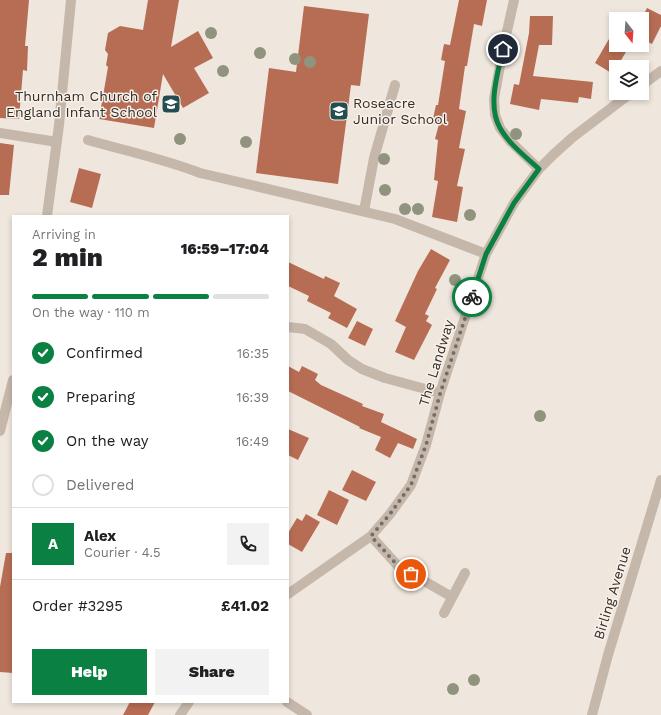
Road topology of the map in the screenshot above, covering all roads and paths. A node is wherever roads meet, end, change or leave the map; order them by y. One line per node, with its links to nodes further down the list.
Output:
1 (71, 0): 9 (street)
2 (514, 0): 10 (street)
3 (661, 71): 4 (street)
4 (649, 80)
5 (395, 85): 11 (street)
6 (622, 100): 10 (street, The Landway)
7 (0, 133): 9 (street)
8 (88, 140): 11 (street)
9 (57, 142): 12 (street)
10 (539, 169): 13 (street, The Landway)
11 (364, 211): 13 (street)
12 (47, 215)
13 (486, 254): 16 (street, The Landway)
14 (289, 327): 16 (street)
15 (12, 384): 17 (street)
16 (440, 394): 19 (street, The Landway)
17 (0, 431)
18 (661, 480): 28 (street, Birling Avenue)
19 (371, 536): 21 (street, The Landway); 22 (street)
20 (465, 573): 22 (street)
21 (289, 593)
22 (452, 597): 23 (street)
23 (444, 613)
24 (188, 703): 26 (street)
25 (289, 703): 27 (street)
26 (180, 715)
27 (307, 715)
28 (592, 715)

